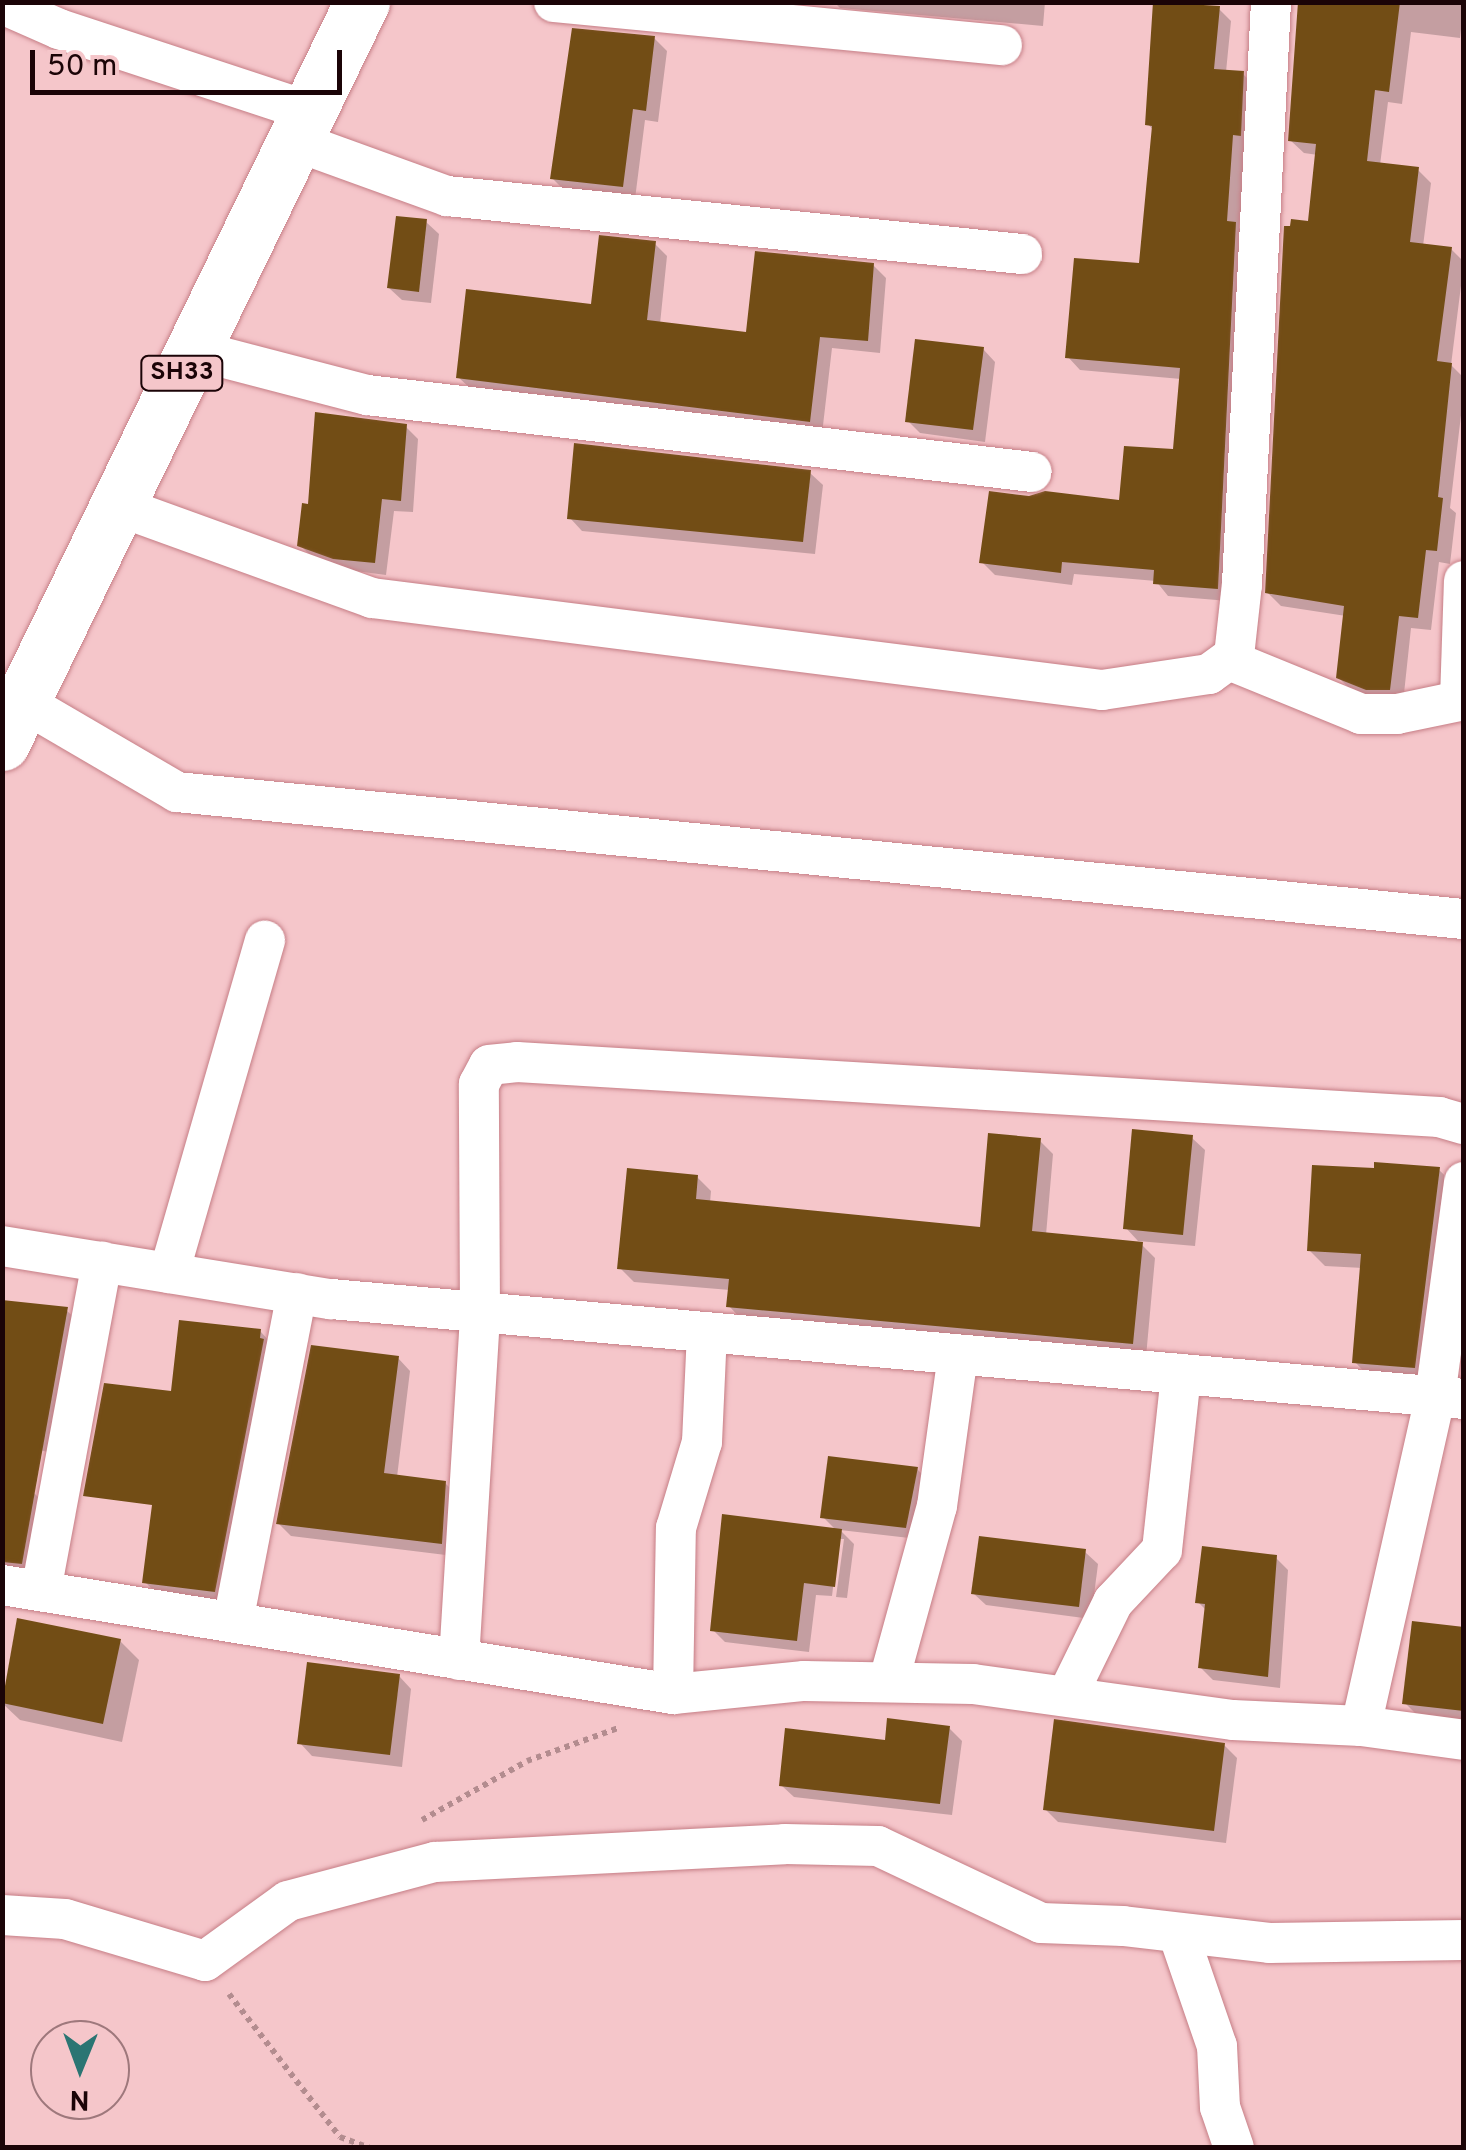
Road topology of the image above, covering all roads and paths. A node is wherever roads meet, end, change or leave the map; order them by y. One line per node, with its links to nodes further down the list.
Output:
1 (362, 2): 6 (main road, SH33)
2 (554, 2): 5 (street)
3 (1271, 2): 12 (street)
4 (2, 4): 6 (street)
5 (1002, 46)
6 (302, 126): 7 (street); 8 (main road, SH33)
7 (1022, 254)
8 (194, 350): 9 (street); 10 (main road, SH33)
9 (1032, 472)
10 (118, 506): 12 (street); 14 (main road, SH33)
11 (1464, 582): 13 (street)
12 (1229, 660): 13 (street)
13 (1462, 700)
14 (12, 723): 15 (street)
15 (1464, 919)
16 (266, 941): 21 (street)
17 (1464, 1124): 23 (street)
18 (1464, 1182): 27 (street)
19 (2, 1246): 20 (street)
20 (102, 1262): 21 (street); 28 (street)
21 (170, 1273): 22 (street)
22 (297, 1294): 23 (street); 29 (street)
23 (480, 1312): 24 (street); 30 (street)
24 (706, 1332): 25 (street); 32 (street)
25 (958, 1354): 26 (street); 31 (street)
26 (1181, 1374): 27 (street); 33 (street)
27 (1449, 1398): 34 (street)
28 (22, 1588): 29 (street)
29 (232, 1622): 30 (street)
30 (458, 1660): 32 (street)
31 (888, 1680): 32 (street); 33 (street)
32 (673, 1694): 36 (path)
33 (1067, 1696): 34 (street)
34 (1362, 1726): 35 (street)
35 (1464, 1740)
36 (435, 1862): 38 (street); 40 (street)
37 (2, 1914): 40 (street)
38 (1178, 1933): 39 (street); 42 (street)
39 (1464, 1940)
40 (205, 1961): 41 (path)
41 (370, 2148)
42 (1234, 2148)

